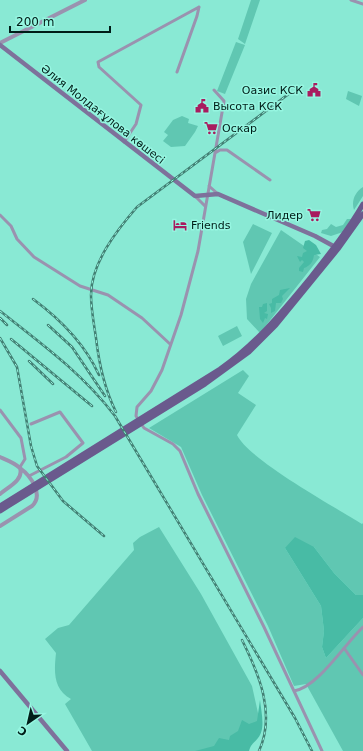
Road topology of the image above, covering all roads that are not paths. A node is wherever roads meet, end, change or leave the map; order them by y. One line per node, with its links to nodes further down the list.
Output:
1 (85, 0): 4 (street)
2 (351, 0): 3 (street)
3 (363, 4)
4 (0, 44): 7 (main road, Әлия Молдағұлова көшесі)
5 (177, 72): 7 (street)
6 (214, 90): 8 (street)
7 (124, 142): 13 (main road, Әлия Молдағұлова көшесі)
8 (215, 153): 9 (street); 10 (street)
9 (270, 180)
10 (209, 186): 11 (street); 12 (street)
11 (218, 194): 12 (main road); 18 (main road)
12 (207, 195): 13 (main road); 15 (street)
13 (196, 196): 15 (street)
14 (363, 204): 18 (main road)
15 (205, 206): 19 (street)
16 (0, 214): 19 (street)
17 (363, 214): 18 (main road)
18 (336, 247): 27 (main road)
19 (170, 344): 35 (street)
20 (0, 410): 23 (street)
21 (31, 424): 24 (street)
22 (0, 457): 23 (street)
23 (20, 467): 24 (street); 25 (street)
24 (29, 476): 25 (street); 30 (street)
25 (19, 478): 26 (street)
26 (0, 494)
27 (23, 494): 28 (main road); 29 (main road)
28 (0, 506)
29 (0, 511)
30 (0, 526)
31 (363, 627): 32 (street)
32 (344, 648): 34 (street); 35 (street)
33 (0, 671): 36 (main road)
34 (363, 675)
35 (294, 691): 37 (street)
36 (67, 751)
37 (322, 751)

